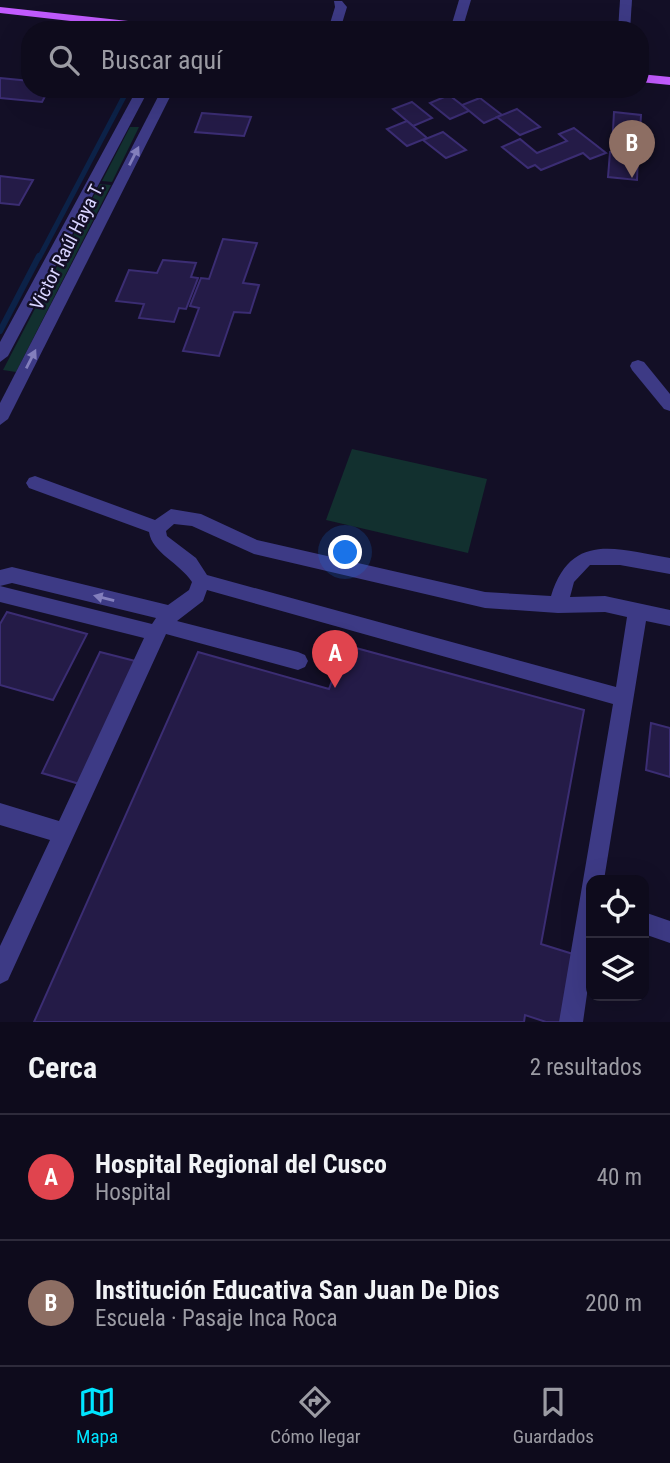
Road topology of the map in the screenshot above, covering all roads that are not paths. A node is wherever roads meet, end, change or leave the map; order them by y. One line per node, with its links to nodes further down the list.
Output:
1 (465, 0): 7 (street)
2 (626, 0): 8 (street)
3 (338, 3): 6 (street)
4 (0, 10): 5 (main road)
5 (101, 21)
6 (337, 21)
7 (459, 21)
8 (625, 21)
9 (649, 81): 10 (main road)
10 (670, 81)
11 (138, 98): 13 (street, Victor Raúl Haya T.)
12 (163, 98): 14 (street, Victor Raúl Haya T.)
13 (126, 121): 14 (street); 15 (street, Victor Raúl Haya T.)
14 (150, 124): 18 (street, Victor Raúl Haya T., one-way to 14)
15 (0, 356)
16 (638, 366): 17 (street)
17 (670, 405)
18 (0, 419)
19 (35, 483): 20 (street)
20 (157, 528): 23 (street); 25 (street)
21 (670, 566): 25 (street)
22 (0, 578): 28 (street, one-way to 22)
23 (201, 581): 28 (street); 30 (street)
24 (0, 594): 28 (street)
25 (558, 605): 26 (street)
26 (638, 610): 27 (street); 30 (street)
27 (670, 618)
28 (163, 624): 29 (street); 32 (street)
29 (298, 661)
30 (624, 698): 33 (street)
31 (0, 814): 32 (street)
32 (63, 833): 37 (street)
33 (594, 875)
34 (649, 925): 36 (street)
35 (586, 930): 38 (street)
36 (670, 932)
37 (0, 972)
38 (570, 1022)

